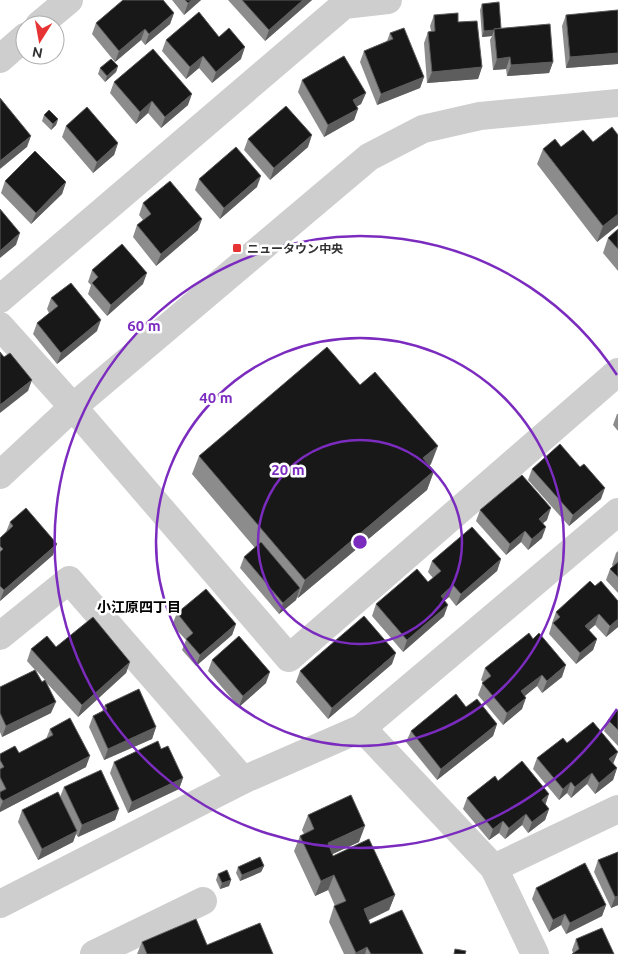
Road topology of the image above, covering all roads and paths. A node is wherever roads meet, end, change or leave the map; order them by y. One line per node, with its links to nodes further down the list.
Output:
1 (69, 0): 3 (street)
2 (388, 0): 7 (street)
3 (51, 15)
4 (15, 46): 5 (street)
5 (0, 59)
6 (618, 103): 10 (street)
7 (0, 299)
8 (0, 326): 10 (street)
9 (618, 372): 10 (street)
10 (73, 407): 11 (street)
11 (0, 475)
12 (618, 512): 14 (street)
13 (0, 636): 15 (street)
14 (362, 728): 15 (street); 17 (street)
15 (243, 780): 19 (street)
16 (618, 809): 17 (street)
17 (494, 868): 20 (street)
18 (203, 901): 21 (street)
19 (0, 904)
20 (528, 952)
21 (94, 954)

